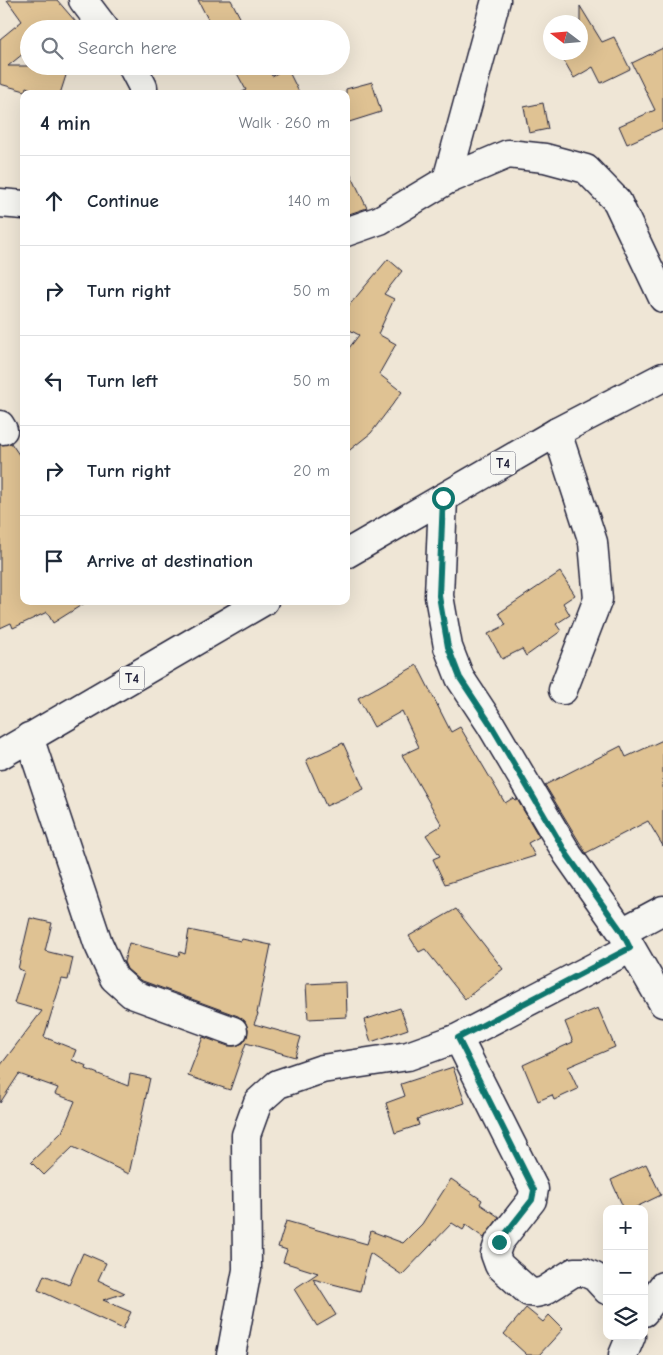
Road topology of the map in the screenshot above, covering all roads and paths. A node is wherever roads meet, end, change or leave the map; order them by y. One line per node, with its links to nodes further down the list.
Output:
1 (83, 0): 3 (main road)
2 (496, 0): 6 (main road)
3 (98, 20)
4 (136, 75): 5 (main road)
5 (143, 90)
6 (447, 180): 9 (main road); 10 (main road)
7 (0, 203): 8 (main road)
8 (20, 205)
9 (350, 231)
10 (663, 298)
11 (663, 377): 12 (main road, T4)
12 (558, 432): 13 (main road, T4); 16 (main road)
13 (443, 498): 14 (main road, T4); 20 (main road)
14 (350, 552)
15 (257, 605): 17 (main road, T4)
16 (563, 690)
17 (29, 737): 18 (main road, T4); 22 (main road)
18 (0, 755)
19 (663, 910): 20 (main road)
20 (626, 940): 21 (main road); 23 (main road)
21 (663, 1003)
22 (232, 1031)
23 (458, 1038): 24 (main road); 28 (main road)
24 (603, 1286)
25 (663, 1286): 26 (main road)
26 (648, 1307)
27 (629, 1340): 29 (main road)
28 (231, 1355)
29 (623, 1355)

